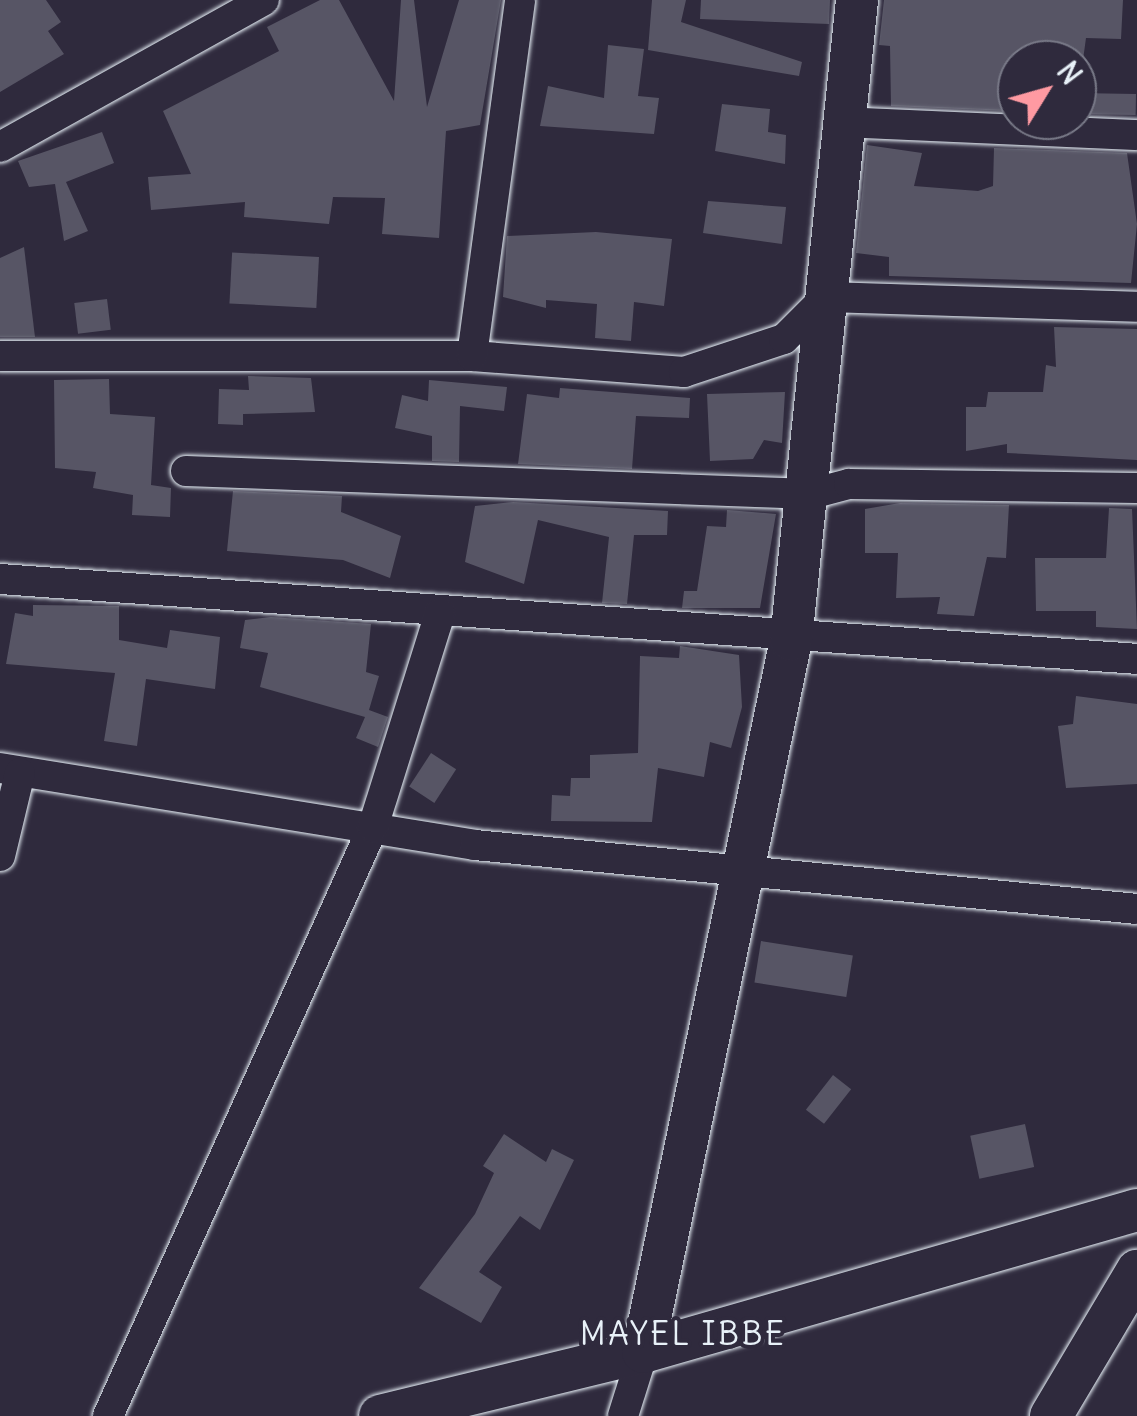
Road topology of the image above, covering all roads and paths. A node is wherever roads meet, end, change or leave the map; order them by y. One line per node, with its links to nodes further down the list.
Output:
1 (264, 0): 6 (street)
2 (520, 0): 10 (street)
3 (857, 0): 4 (street)
4 (839, 122): 5 (street); 7 (street)
5 (1137, 135)
6 (0, 147)
7 (826, 297): 8 (street); 10 (street); 13 (street)
8 (1137, 307)
9 (0, 356): 10 (street)
10 (472, 356)
11 (186, 471): 13 (street)
12 (1137, 488): 13 (street)
13 (811, 494): 16 (street)
14 (0, 579): 15 (street)
15 (440, 613): 16 (street); 19 (street)
16 (790, 640): 17 (street); 21 (street)
17 (1137, 659)
18 (10, 770): 19 (street); 20 (street)
19 (373, 827): 21 (street); 26 (street)
20 (0, 856)
21 (740, 865): 22 (street); 25 (street)
22 (1137, 909)
23 (1137, 1210): 25 (street)
24 (1137, 1271): 29 (street)
25 (643, 1352): 27 (street); 28 (street)
26 (108, 1416)
27 (380, 1416)
28 (623, 1416)
29 (1051, 1416)

